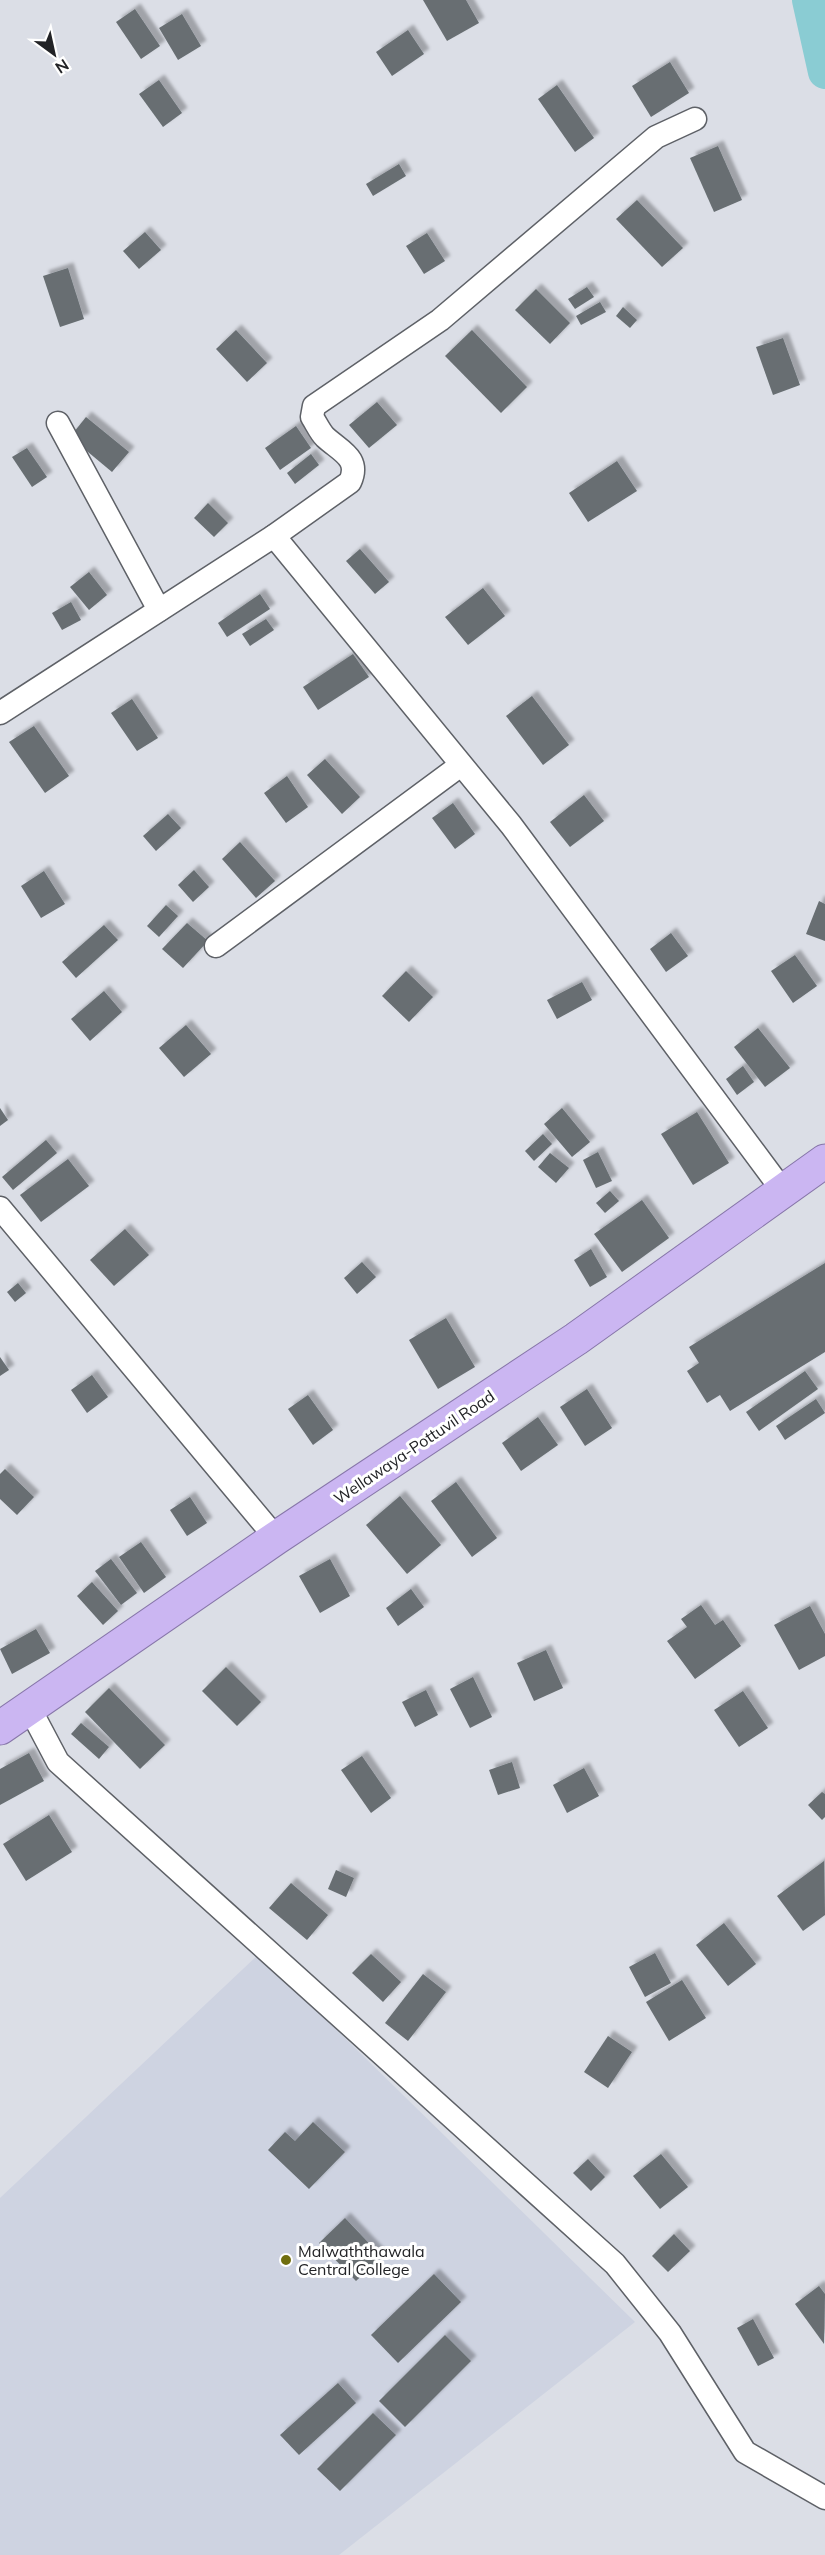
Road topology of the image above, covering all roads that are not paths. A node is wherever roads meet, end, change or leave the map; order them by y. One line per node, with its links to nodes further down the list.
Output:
1 (695, 119): 3 (street)
2 (58, 423): 4 (street)
3 (274, 536): 4 (street); 6 (street)
4 (159, 610): 5 (street)
5 (0, 713)
6 (461, 765): 7 (street); 9 (street)
7 (216, 946)
8 (825, 1161): 9 (highway, Wellawaya-Pottuvil Road)
9 (783, 1191): 11 (highway, Wellawaya-Pottuvil Road)
10 (0, 1208): 11 (street)
11 (276, 1538): 12 (highway, Wellawaya-Pottuvil Road)
12 (30, 1708): 13 (highway, Wellawaya-Pottuvil Road); 14 (street)
13 (0, 1728)
14 (825, 2498)

